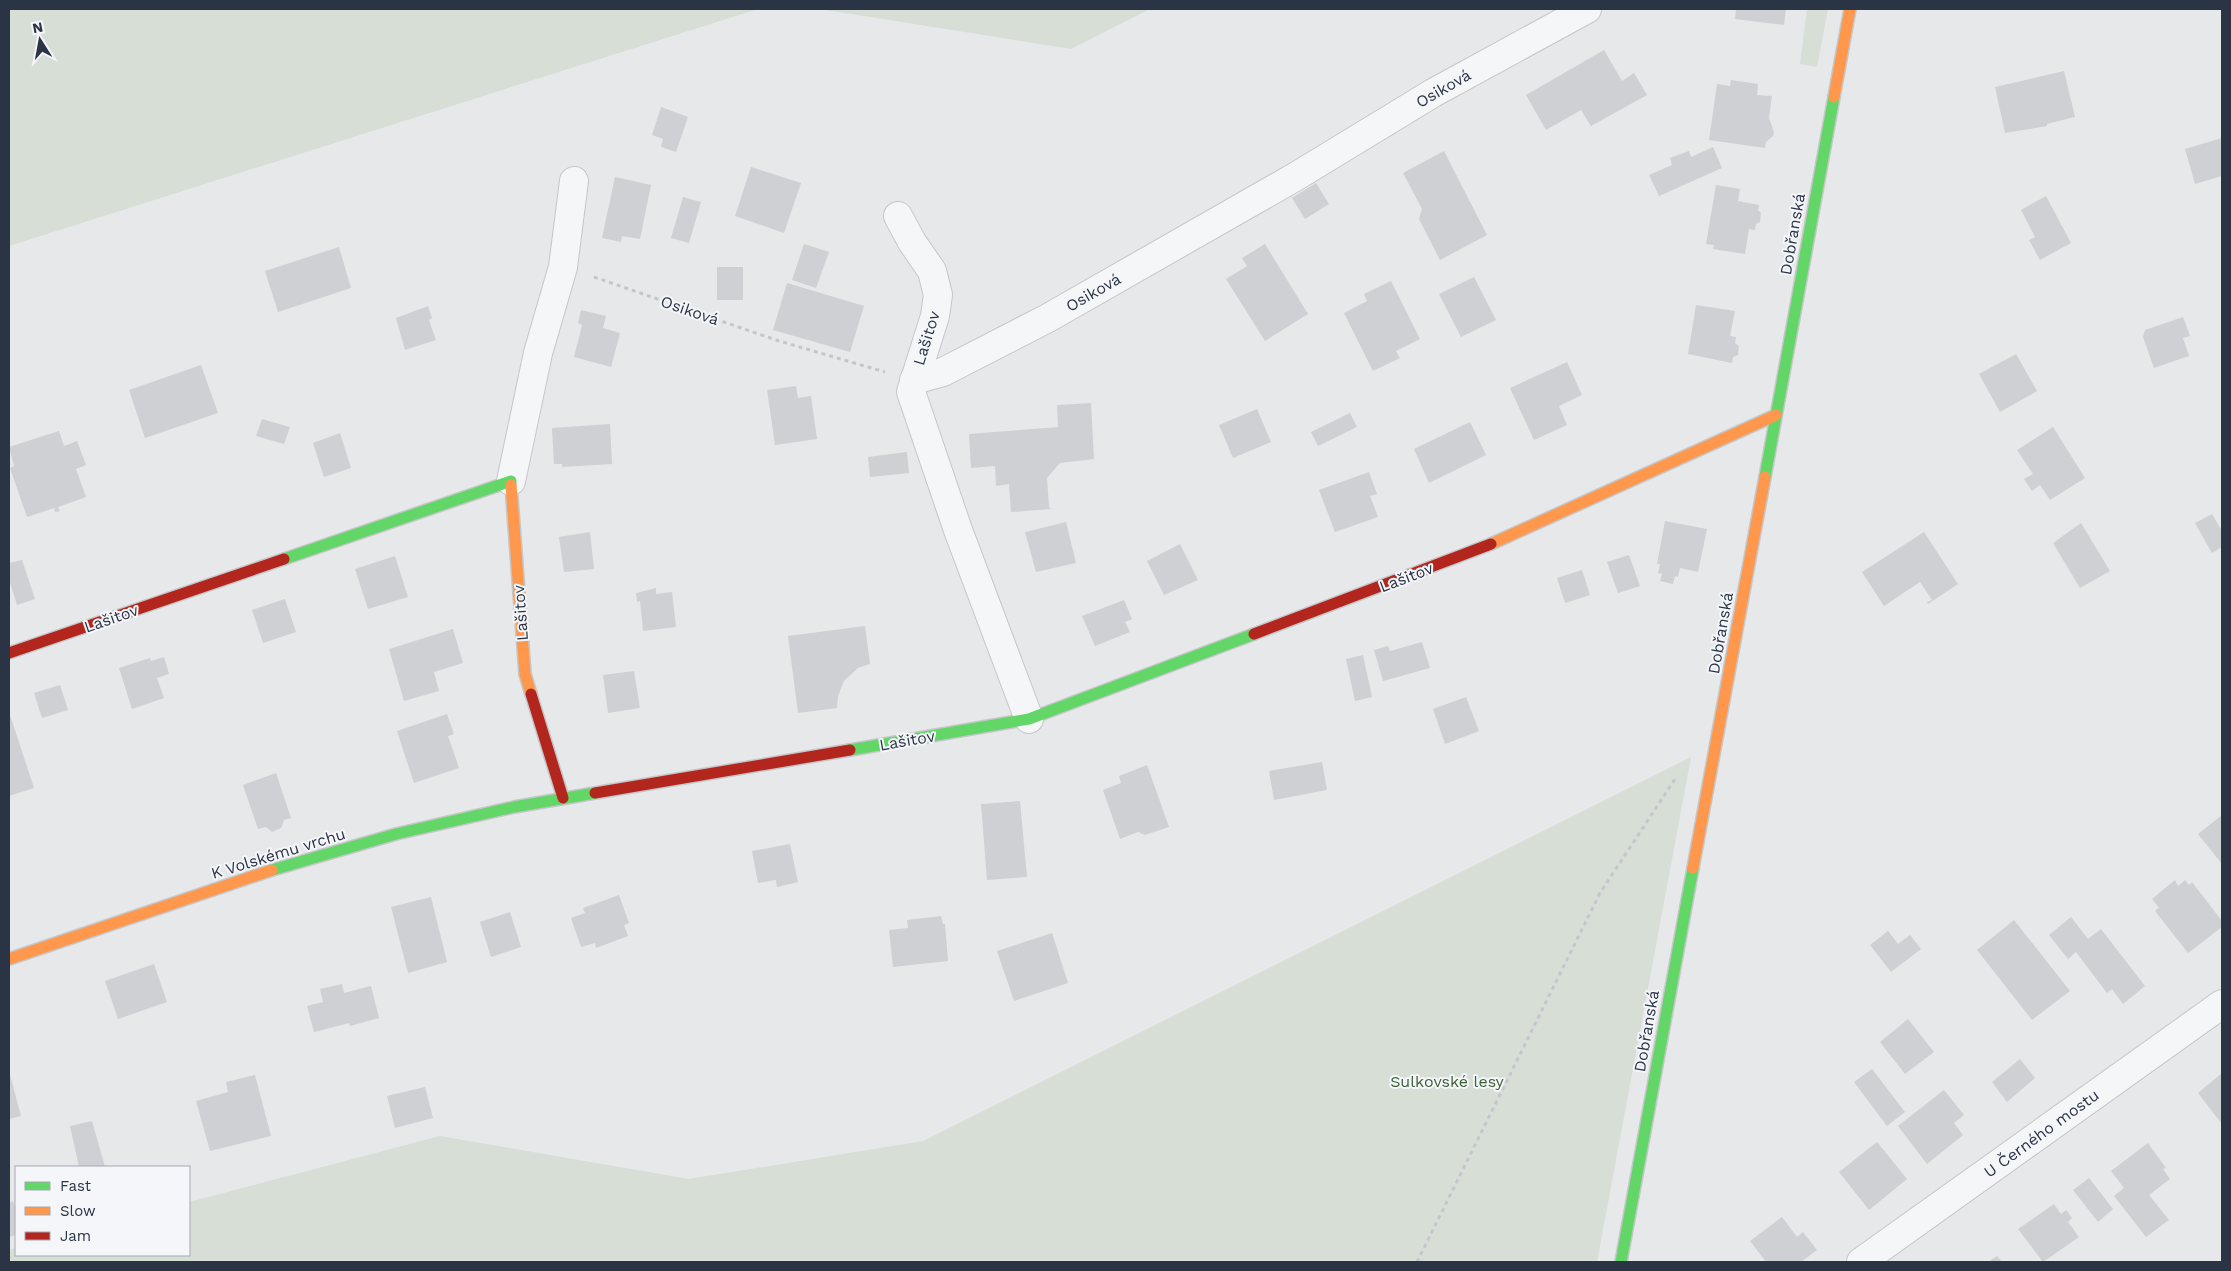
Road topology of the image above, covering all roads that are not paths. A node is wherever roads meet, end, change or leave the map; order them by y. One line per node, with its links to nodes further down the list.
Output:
1 (1587, 9): 5 (street, Osiková)
2 (1850, 9): 6 (street, Dobřanská)
3 (574, 182): 7 (street)
4 (898, 216): 5 (street, Lašitov)
5 (914, 380): 9 (street, Lašitov)
6 (1776, 415): 9 (street, Lašitov); 13 (street, Dobřanská)
7 (511, 481): 8 (street, Lašitov); 10 (street, Lašitov)
8 (9, 653)
9 (1029, 719): 10 (street, Lašitov)
10 (563, 798): 11 (street, K Volskému vrchu)
11 (9, 959)
12 (2222, 1004): 14 (street, U Černého mostu)
13 (1621, 1262)
14 (1861, 1262)

